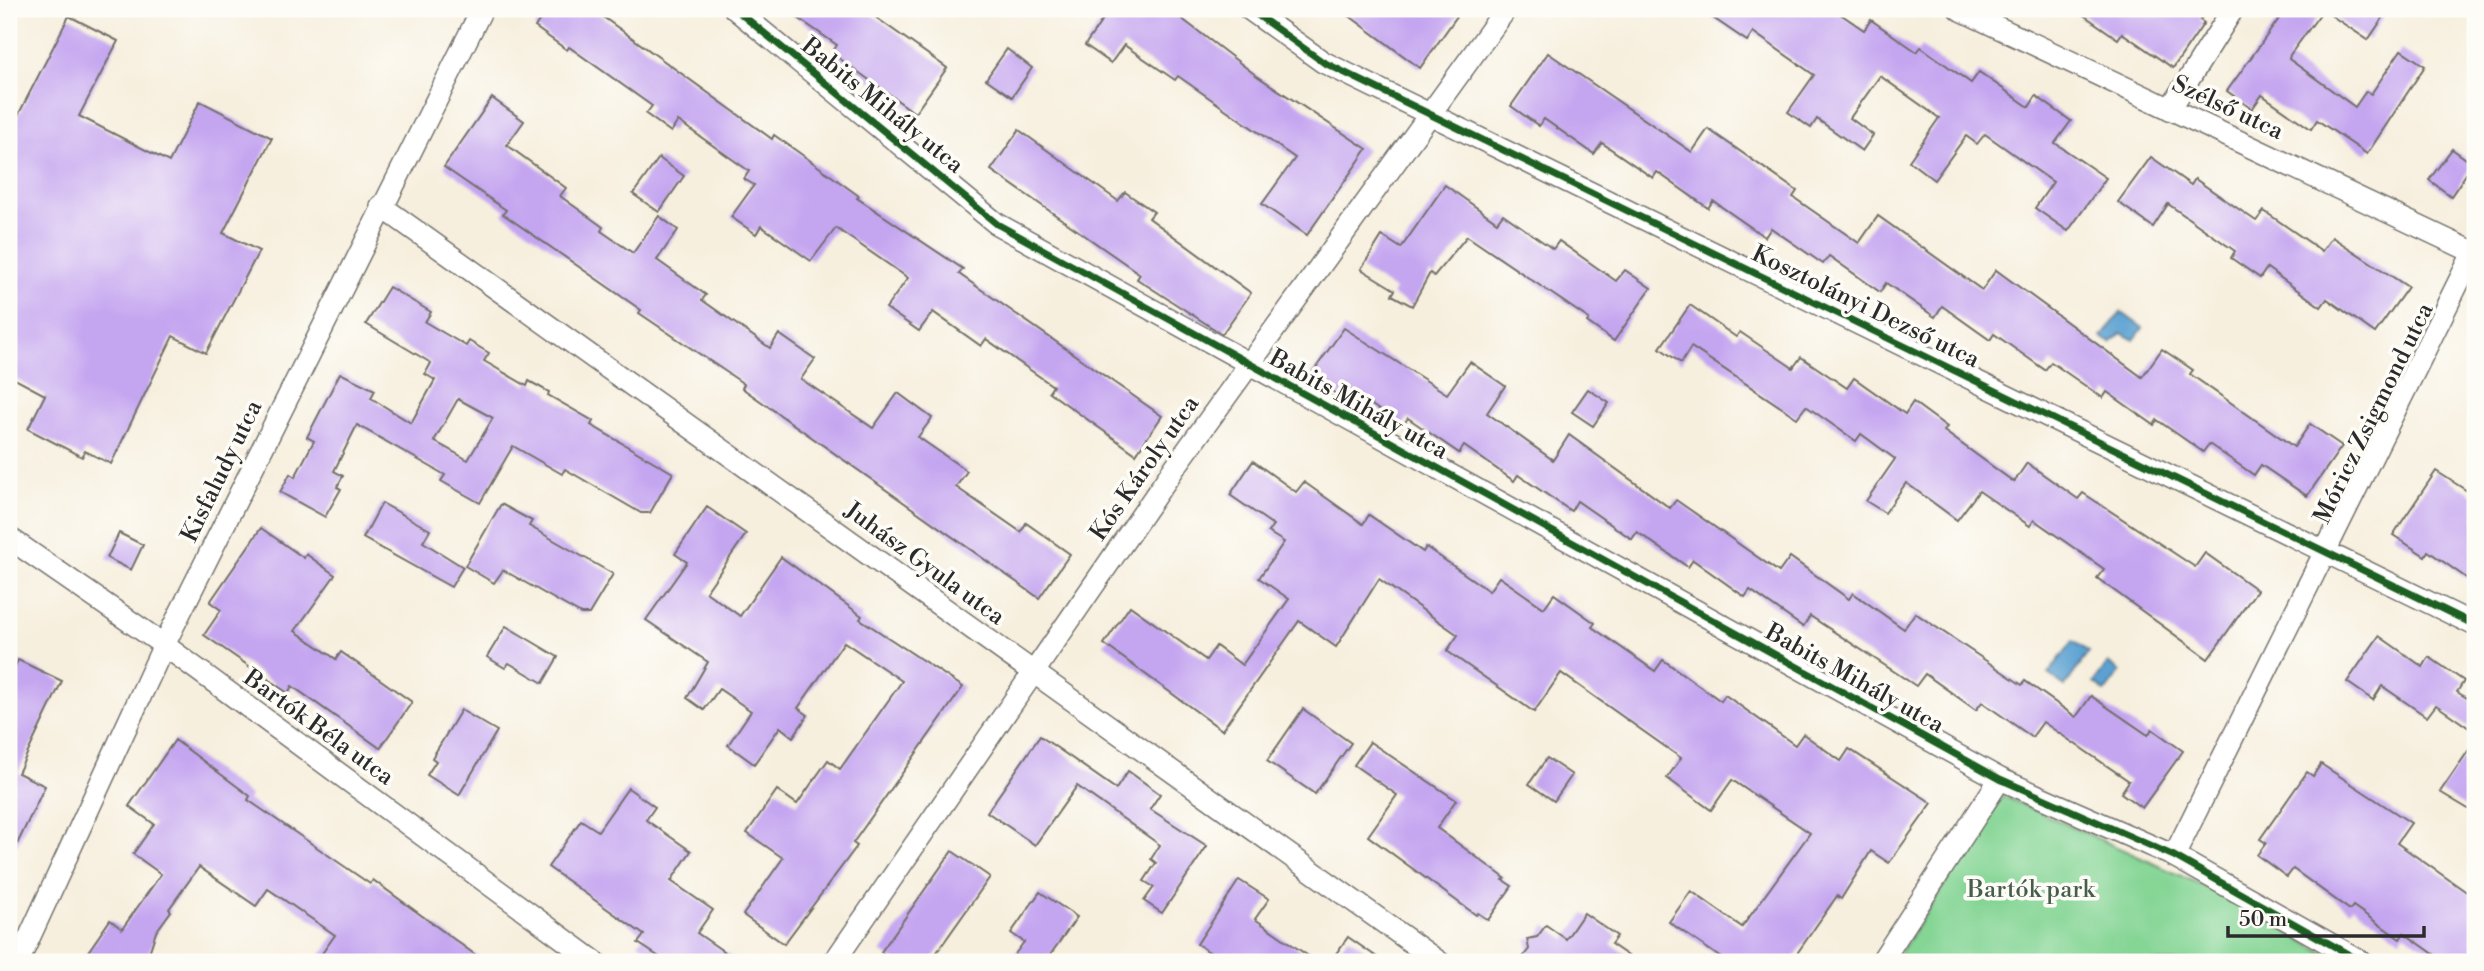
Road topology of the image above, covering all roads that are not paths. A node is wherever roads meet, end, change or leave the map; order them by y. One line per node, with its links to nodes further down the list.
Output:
1 (482, 9): 9 (street, Kisfaludy utca)
2 (735, 9): 11 (street, Babits Mihály utca)
3 (1248, 9): 8 (street, Kosztolányi Dezső utca)
4 (1506, 9): 8 (street, Kós Károly utca)
5 (1959, 9): 7 (street, Szélső utca)
6 (2233, 9): 7 (street)
7 (2170, 109): 10 (street, Szélső utca)
8 (1429, 114): 11 (street, Kós Károly utca); 13 (street, Kosztolányi Dezső utca)
9 (381, 206): 15 (street, Kisfaludy utca); 16 (street, Juhász Gyula utca)
10 (2475, 251): 13 (street, Móricz Zsigmond utca)
11 (1248, 365): 16 (street, Kós Károly utca); 17 (street, Babits Mihály utca)
12 (9, 538): 15 (street, Bartók Béla utca)
13 (2325, 552): 14 (street, Kosztolányi Dezső utca); 18 (street, Móricz Zsigmond utca)
14 (2475, 625)
15 (164, 645): 19 (street, Kisfaludy utca); 20 (street, Bartók Béla utca)
16 (1034, 673): 21 (street, Kós Károly utca); 22 (street, Juhász Gyula utca)
17 (2000, 779): 18 (street, Babits Mihály utca); 23 (street)
18 (2174, 856): 24 (street, Babits Mihály utca)
19 (19, 962)
20 (595, 962)
21 (834, 962)
22 (1439, 962)
23 (1881, 962)
24 (2362, 962)

